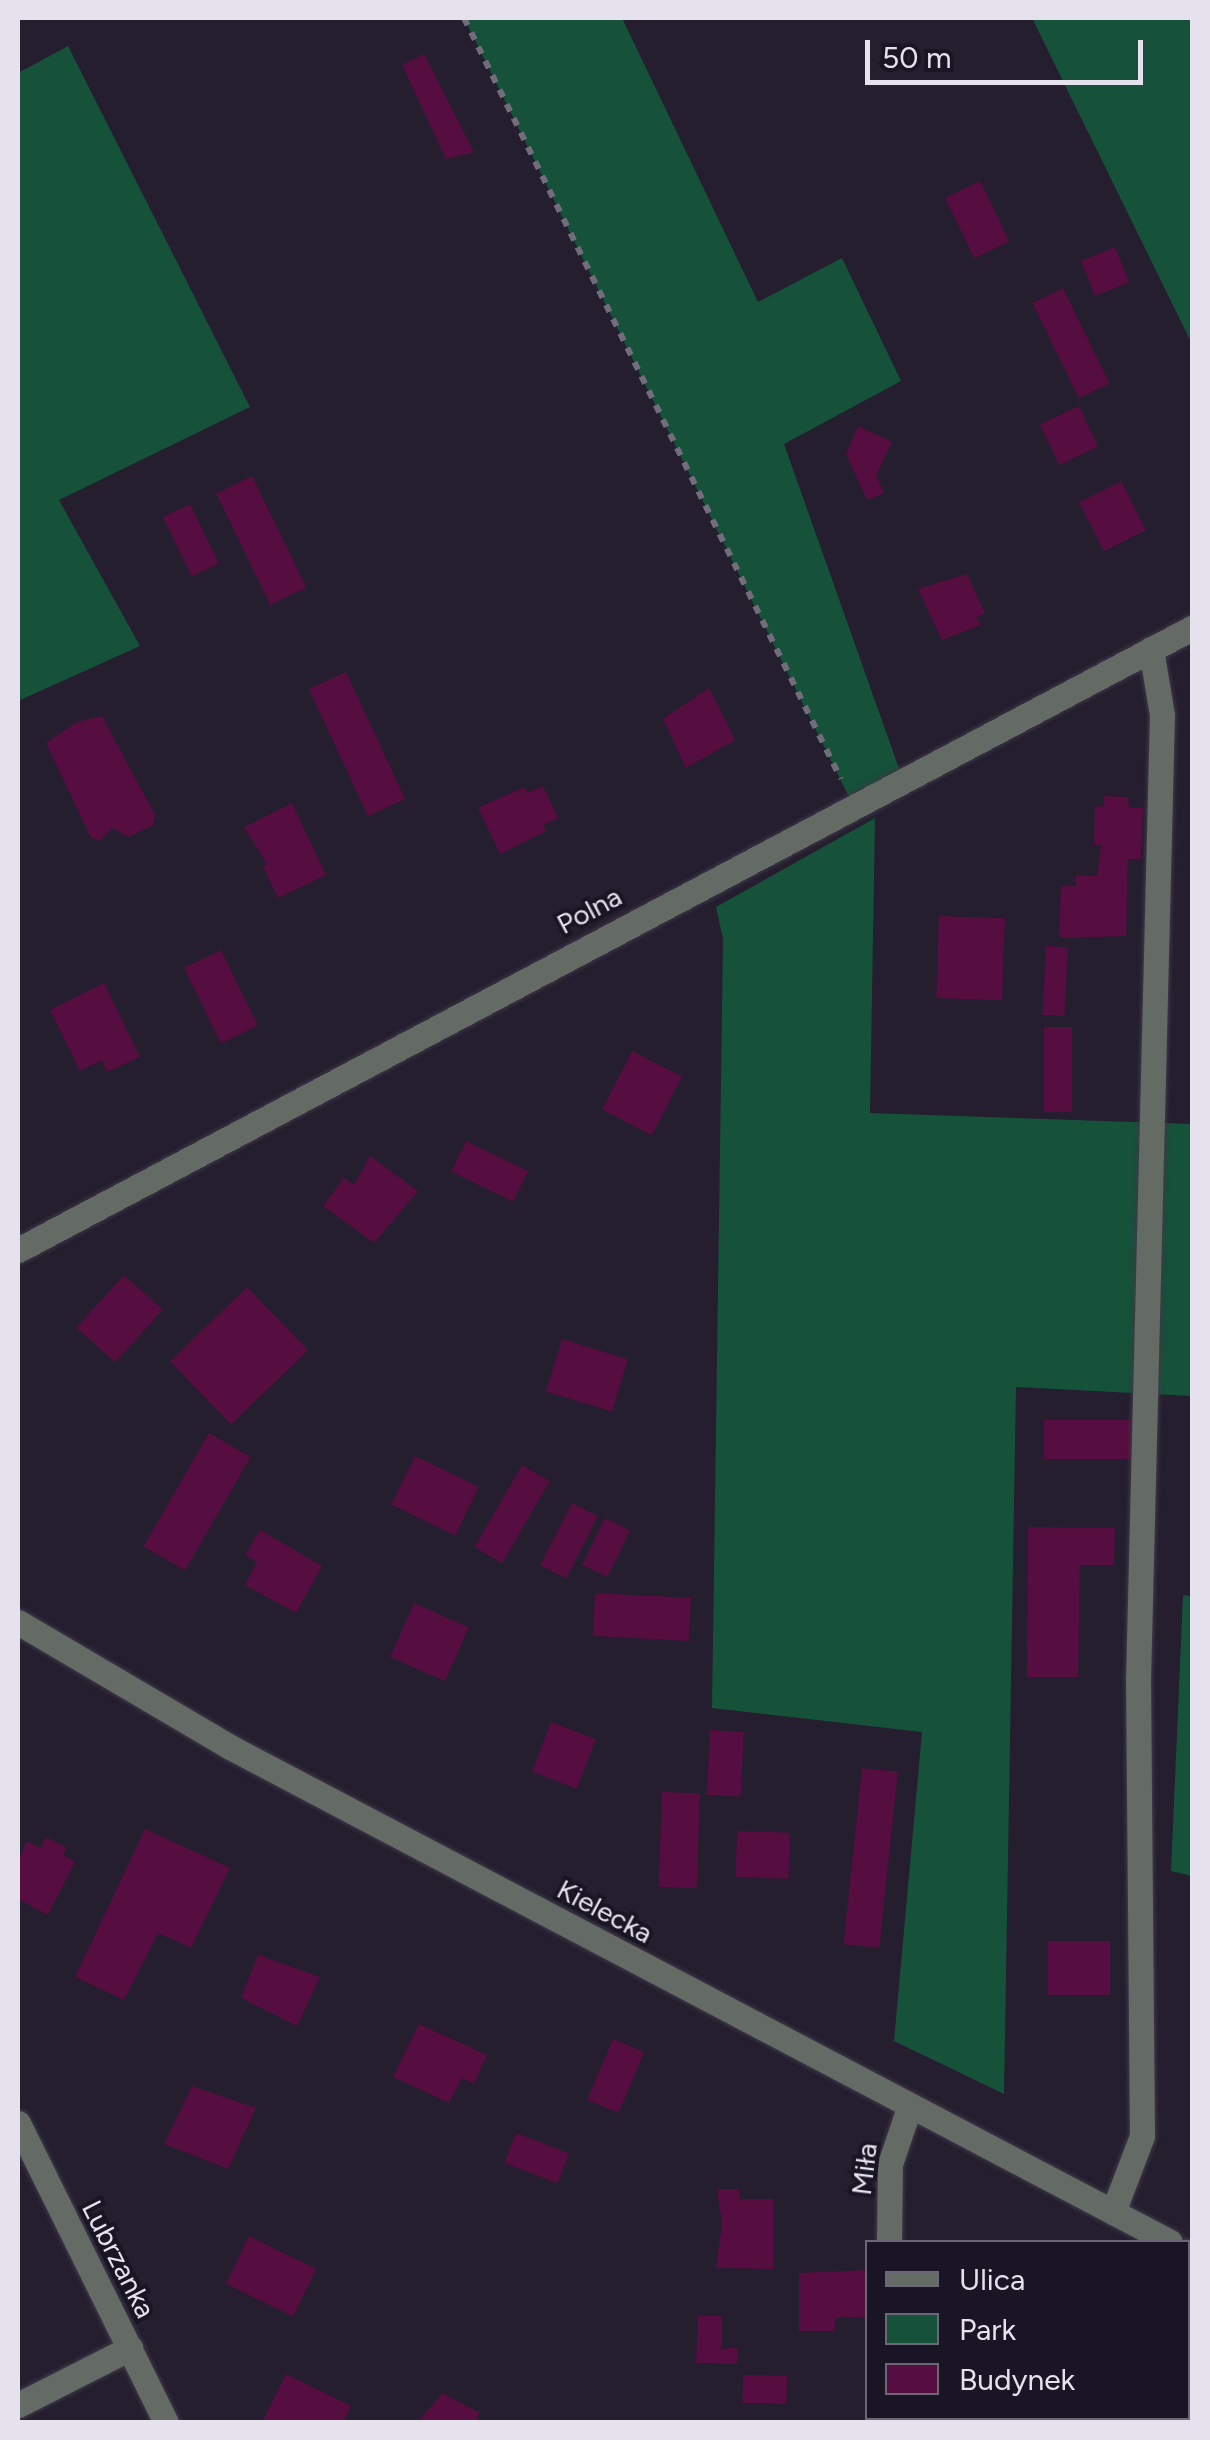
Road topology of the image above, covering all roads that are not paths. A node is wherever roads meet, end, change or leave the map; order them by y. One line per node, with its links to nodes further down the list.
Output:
1 (1192, 628): 2 (street, Polna)
2 (1151, 649): 3 (street, Polna); 7 (street)
3 (18, 1250)
4 (18, 1622): 5 (street, Kielecka)
5 (910, 2105): 7 (street, Kielecka); 8 (street, Miła)
6 (18, 2123): 10 (street, Lubrzanka)
7 (1114, 2212): 9 (street, Kielecka)
8 (889, 2240)
9 (1161, 2240)
10 (130, 2348): 11 (street); 12 (street, Lubrzanka)
11 (18, 2405)
12 (166, 2422)

